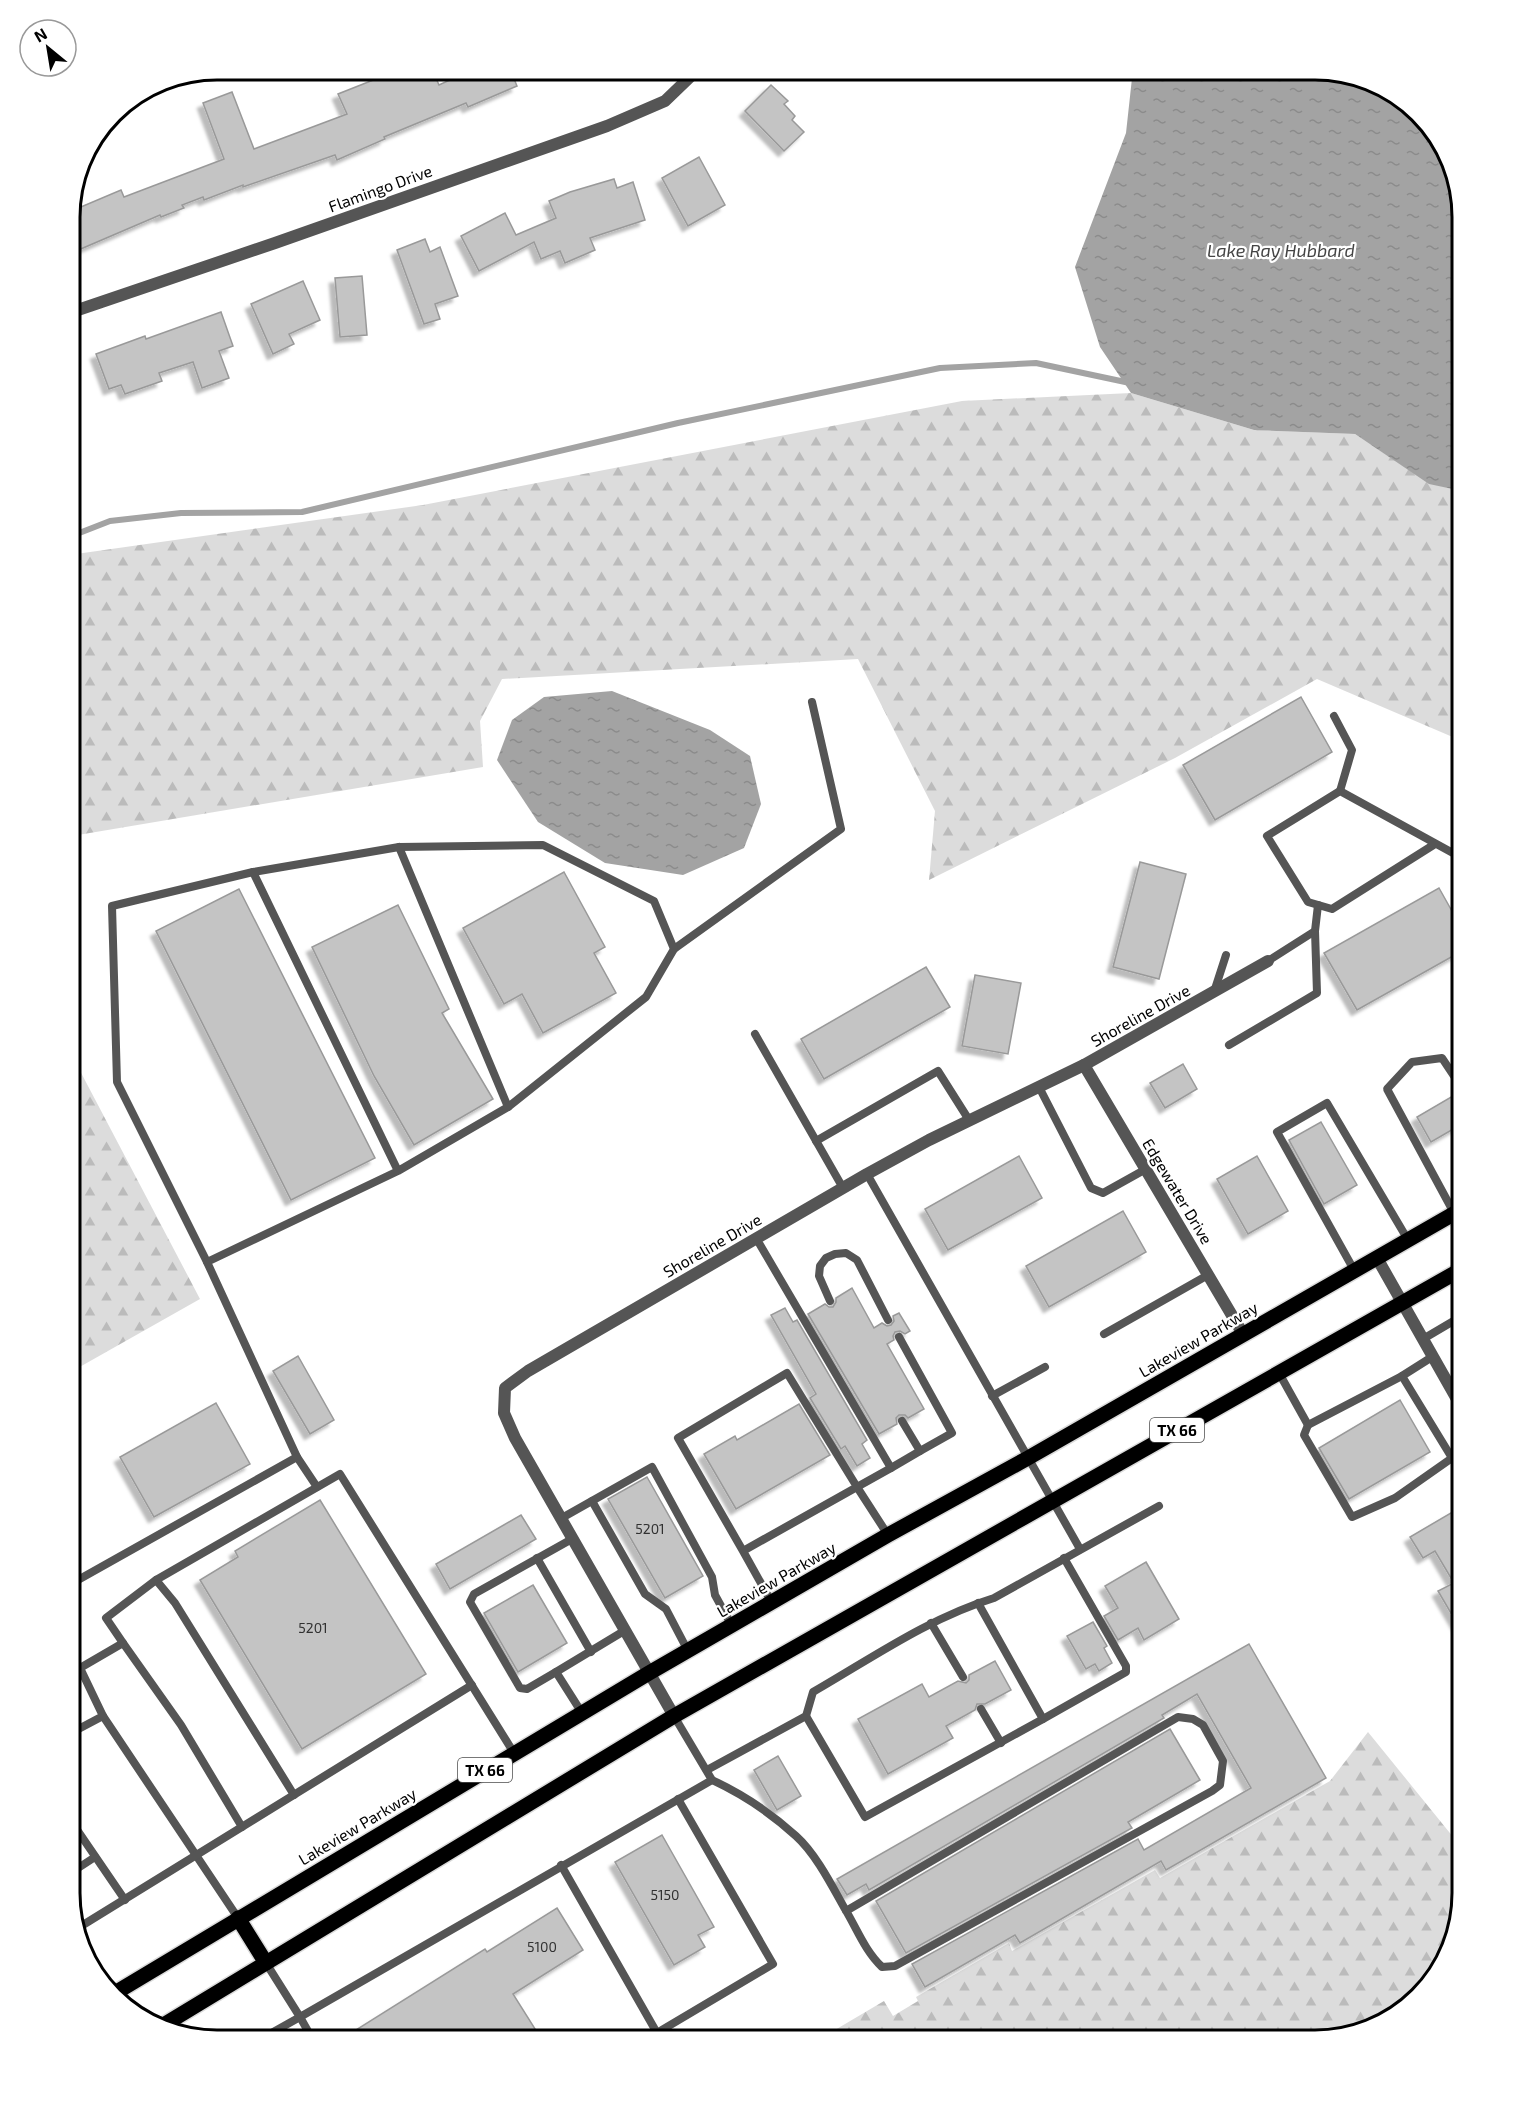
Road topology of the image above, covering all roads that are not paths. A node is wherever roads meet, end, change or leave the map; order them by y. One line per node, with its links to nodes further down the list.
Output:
1 (687, 80): 2 (street, Flamingo Drive)
2 (80, 309)
3 (812, 702): 12 (lane)
4 (1334, 716): 5 (lane)
5 (1340, 791): 6 (lane); 10 (lane)
6 (1435, 843): 8 (lane); 10 (lane)
7 (399, 847): 9 (lane); 12 (lane); 21 (lane)
8 (1452, 852)
9 (253, 872): 25 (lane); 33 (lane)
10 (1317, 905): 11 (lane)
11 (1315, 931): 14 (lane); 17 (lane)
12 (674, 949): 21 (lane)
13 (1226, 955): 15 (lane)
14 (1268, 961): 15 (street, Shoreline Drive)
15 (1214, 992): 18 (street, Shoreline Drive)
16 (754, 1034): 23 (lane)
17 (1229, 1045)
18 (1084, 1065): 20 (street, Shoreline Drive); 24 (street, Edgewater Drive)
19 (1452, 1073): 28 (lane)
20 (1039, 1087): 22 (street, Shoreline Drive); 24 (lane)
21 (508, 1107): 25 (lane)
22 (969, 1120): 23 (lane); 26 (street, Shoreline Drive)
23 (816, 1141): 27 (lane)
24 (1146, 1169): 35 (street, Edgewater Drive)
25 (398, 1171): 33 (lane)
26 (867, 1174): 27 (street, Shoreline Drive); 50 (lane)
27 (843, 1188): 30 (street, Shoreline Drive)
28 (1452, 1201)
29 (1452, 1214): 31 (main road, Lakeview Parkway / TX 66)
30 (756, 1238): 57 (lane); 63 (street, Shoreline Drive)
31 (1408, 1240): 32 (main road, Lakeview Parkway / TX 66); 34 (lane)
32 (1377, 1258): 34 (main road, Lakeview Parkway / TX 66); 38 (street)
33 (207, 1262): 54 (lane)
34 (1354, 1270): 42 (main road, Lakeview Parkway / TX 66)
35 (1208, 1275): 41 (lane); 42 (street, Edgewater Drive)
36 (1452, 1275): 38 (main road, TX 66)
37 (830, 1301): 39 (lane)
38 (1402, 1304): 44 (street); 47 (main road, TX 66)
39 (888, 1320)
40 (1452, 1322): 44 (lane)
41 (1104, 1334)
42 (1243, 1334): 55 (main road, Lakeview Parkway / TX 66)
43 (899, 1338): 53 (lane)
44 (1423, 1339): 45 (street)
45 (1432, 1357): 48 (lane); 49 (street)
46 (1044, 1367): 50 (lane)
47 (1279, 1373): 52 (lane); 61 (main road, TX 66)
48 (1402, 1376): 52 (lane); 56 (lane)
49 (1452, 1391)
50 (992, 1396): 55 (lane)
51 (902, 1421): 53 (lane)
52 (1308, 1425): 56 (lane)
53 (920, 1451): 57 (lane)
54 (297, 1457): 58 (lane); 70 (lane)
55 (1028, 1458): 61 (lane); 64 (main road, Lakeview Parkway / TX 66)
56 (1452, 1458)
57 (891, 1468): 59 (lane)
58 (317, 1487): 71 (lane); 83 (lane)
59 (857, 1487): 64 (lane); 67 (lane); 67 (lane)
60 (592, 1501): 63 (lane); 75 (lane); 78 (lane)
61 (1052, 1501): 66 (lane); 87 (main road, TX 66)
62 (1159, 1506): 66 (lane)
63 (561, 1519): 65 (street, Shoreline Drive)
64 (888, 1535): 72 (main road, Lakeview Parkway / TX 66)
65 (572, 1539): 68 (lane); 76 (street, Shoreline Drive)
66 (1080, 1549): 69 (lane)
67 (743, 1551): 72 (lane)
68 (537, 1558): 79 (lane); 80 (lane)
69 (1064, 1558): 73 (lane); 89 (lane)
70 (80, 1579)
71 (156, 1580): 77 (lane); 95 (lane)
72 (772, 1603): 75 (main road, Lakeview Parkway / TX 66)
73 (978, 1603): 74 (lane); 89 (lane)
74 (931, 1623): 82 (lane); 88 (lane)
75 (732, 1626): 78 (main road, Lakeview Parkway / TX 66)
76 (624, 1631): 79 (lane); 81 (street, Shoreline Drive)
77 (123, 1643): 86 (lane); 97 (lane)
78 (688, 1651): 81 (main road, Lakeview Parkway / TX 66)
79 (591, 1652): 80 (lane)
80 (556, 1672): 85 (lane)
81 (649, 1673): 85 (main road, Lakeview Parkway / TX 66); 87 (street, Shoreline Drive)
82 (963, 1677)
83 (472, 1685): 92 (lane); 95 (lane)
84 (981, 1709): 91 (lane)
85 (582, 1713): 92 (main road, Lakeview Parkway / TX 66)
86 (103, 1716): 90 (lane); 99 (lane)
87 (674, 1716): 93 (lane); 107 (main road, TX 66)
88 (806, 1716): 91 (lane); 93 (lane)
89 (1043, 1719): 91 (lane)
90 (80, 1728)
91 (1001, 1743)
92 (514, 1753): 105 (main road, Lakeview Parkway / TX 66)
93 (707, 1770): 94 (lane)
94 (712, 1780): 96 (lane); 104 (lane)
95 (294, 1795): 97 (lane)
96 (678, 1799): 101 (lane); 114 (lane)
97 (242, 1827): 99 (lane)
98 (80, 1834): 100 (lane)
99 (196, 1856): 103 (lane); 105 (lane)
100 (95, 1857): 102 (lane); 103 (lane)
101 (561, 1865): 109 (lane); 113 (lane)
102 (80, 1867)
103 (125, 1900): 106 (lane)
104 (846, 1911): 104 (lane)
105 (238, 1918): 107 (main road); 108 (main road, Lakeview Parkway / TX 66)
106 (83, 1925)
107 (266, 1963): 109 (lane); 110 (main road, TX 66)
108 (121, 1990)
109 (300, 2017): 111 (lane); 112 (lane)
110 (170, 2021)
111 (279, 2029)
112 (307, 2029)
113 (655, 2029)
114 (663, 2029)

